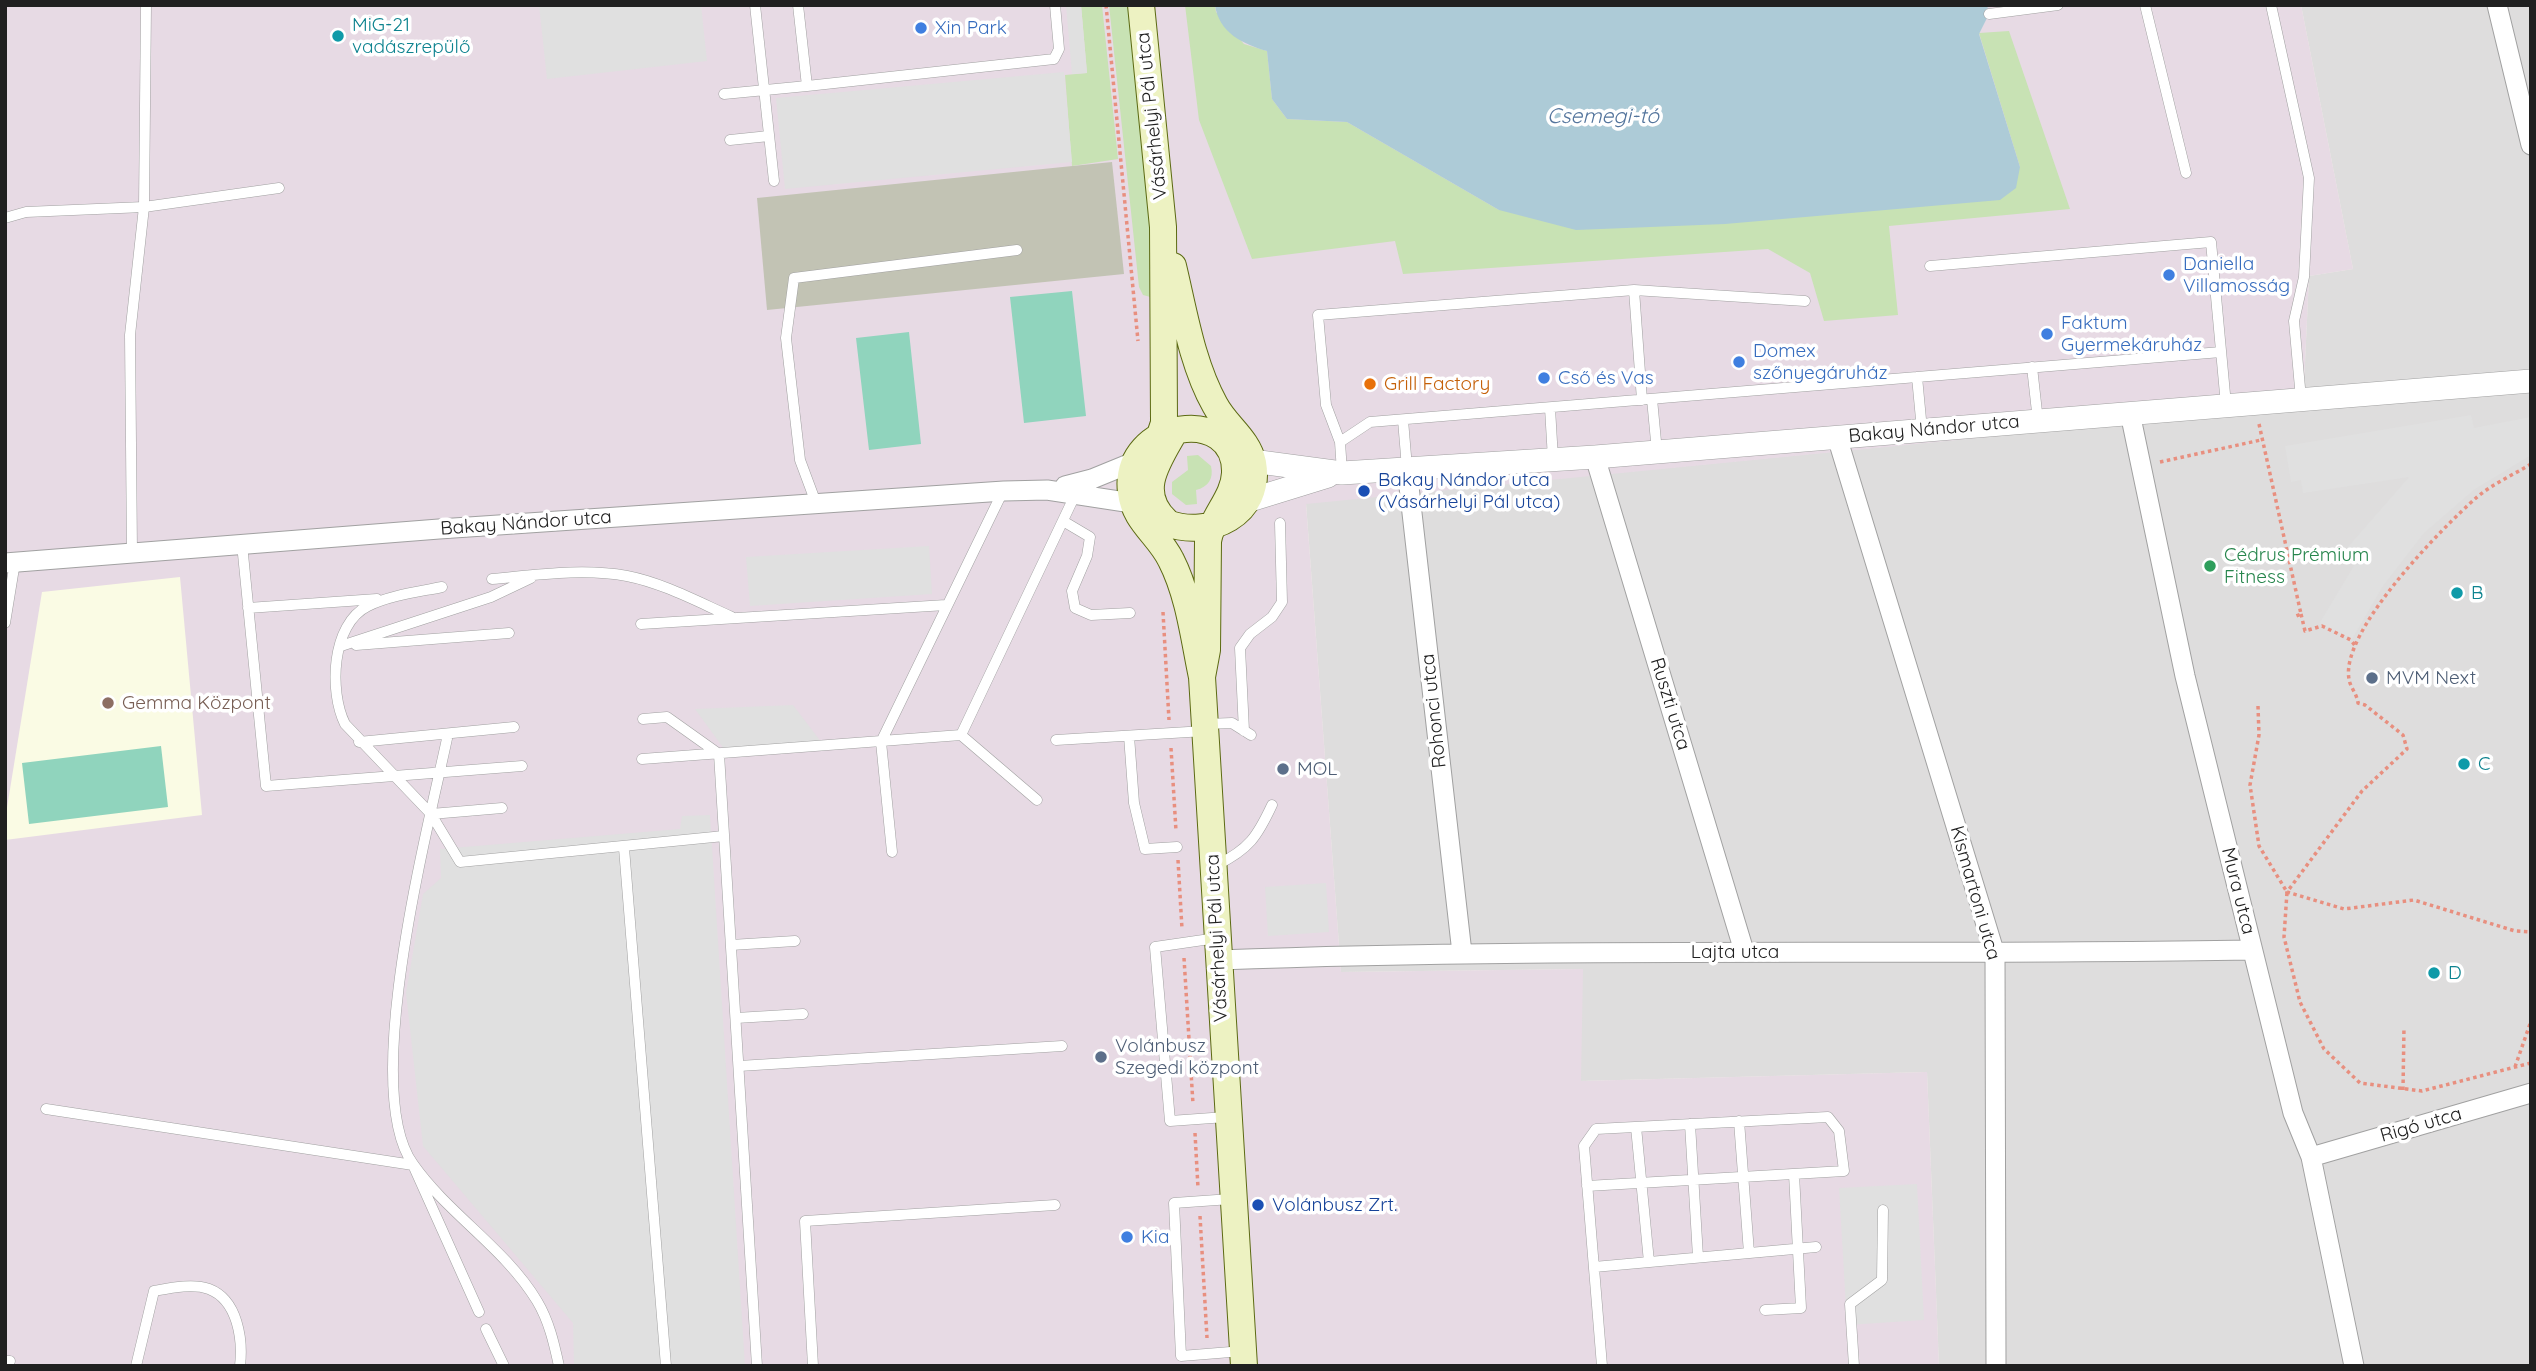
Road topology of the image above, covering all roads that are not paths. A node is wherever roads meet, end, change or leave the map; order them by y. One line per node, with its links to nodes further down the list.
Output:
1 (146, 5): 20 (lane)
2 (755, 5): 12 (lane)
3 (798, 5): 11 (lane)
4 (1055, 5): 11 (lane)
5 (1140, 5): 22 (main road, Vásárhelyi Pál utca)
6 (2058, 5): 10 (lane)
7 (2145, 5): 17 (lane)
8 (2271, 5): 33 (lane)
9 (2497, 5): 16 (street)
10 (1989, 14)
11 (807, 86): 12 (lane)
12 (764, 90): 13 (lane); 14 (lane)
13 (724, 93)
14 (769, 136): 15 (lane); 18 (lane)
15 (730, 140)
16 (2531, 145)
17 (2186, 173)
18 (774, 181)
19 (279, 188): 20 (lane)
20 (144, 207): 21 (lane); 60 (lane)
21 (5, 218)
22 (1163, 227): 28 (main road, Vásárhelyi Pál utca); 40 (main road, Vásárhelyi Pál utca)
23 (1017, 250): 54 (lane)
24 (1930, 266): 27 (lane)
25 (1633, 290): 26 (lane); 32 (lane); 42 (lane)
26 (1805, 301)
27 (2221, 352): 29 (lane); 34 (lane)
28 (1195, 355): 43 (main road, Vásárhelyi Pál utca); 43 (main road, Vásárhelyi Pál utca)
29 (2032, 367): 30 (lane); 38 (lane)
30 (1917, 377): 32 (lane); 39 (lane)
31 (2531, 381): 33 (street, Bakay Nándor utca)
32 (1647, 399): 35 (lane); 44 (lane)
33 (2301, 400): 34 (street, Bakay Nándor utca)
34 (2226, 405): 36 (street, Bakay Nándor utca)
35 (1550, 408): 37 (lane); 46 (lane)
36 (2130, 413): 38 (street, Bakay Nándor utca); 102 (street, Mura utca)
37 (1404, 419): 42 (lane); 48 (lane)
38 (2038, 421): 39 (street, Bakay Nándor utca)
39 (1922, 430): 41 (street, Bakay Nándor utca)
40 (1168, 433): 43 (main road); 47 (main road); 55 (main road, Vásárhelyi Pál utca)
41 (1837, 438): 44 (street, Bakay Nándor utca); 105 (street, Kismartoni utca)
42 (1340, 442): 49 (lane)
43 (1233, 449): 49 (street, Bakay Nándor utca); 53 (main road, Vásárhelyi Pál utca); 58 (main road, Vásárhelyi Pál utca)
44 (1657, 452): 45 (street, Bakay Nándor utca)
45 (1595, 457): 46 (street, Bakay Nándor utca); 103 (street, Ruszti utca)
46 (1553, 460): 48 (street, Bakay Nándor utca)
47 (1136, 461): 50 (street, Bakay Nándor utca); 55 (main road, Vásárhelyi Pál utca)
48 (1407, 469): 49 (street, Bakay Nándor utca); 104 (street, Rohonci utca)
49 (1340, 473): 53 (street, Bakay Nándor utca)
50 (1046, 489): 51 (street, Bakay Nándor utca); 52 (street, Bakay Nándor utca)
51 (1004, 491): 54 (street, Bakay Nándor utca); 66 (lane)
52 (1076, 492): 55 (street, Bakay Nándor utca); 56 (lane)
53 (1247, 501): 58 (main road)
54 (816, 503): 59 (street, Bakay Nándor utca)
55 (1151, 511): 58 (main road); 67 (main road, Vásárhelyi Pál utca); 67 (main road, Vásárhelyi Pál utca)
56 (1063, 521): 69 (lane); 80 (lane)
57 (1280, 523): 78 (lane)
58 (1217, 525): 75 (main road, Vásárhelyi Pál utca)
59 (242, 544): 60 (street, Bakay Nándor utca); 68 (lane)
60 (132, 553): 61 (street, Bakay Nándor utca)
61 (10, 563): 71 (lane)
62 (536, 575): 63 (lane); 70 (lane); 74 (lane)
63 (492, 579)
64 (442, 587): 65 (lane)
65 (392, 597): 68 (lane); 74 (lane)
66 (946, 605): 70 (lane); 84 (lane)
67 (1175, 606): 75 (main road, Vásárhelyi Pál utca)
68 (248, 608): 89 (lane)
69 (1130, 613)
70 (735, 618): 72 (lane)
71 (5, 624)
72 (641, 624)
73 (509, 633): 74 (lane)
74 (341, 646): 83 (lane)
75 (1202, 677): 78 (main road, Vásárhelyi Pál utca)
76 (643, 719): 85 (lane)
77 (514, 727): 79 (lane)
78 (1205, 727): 81 (lane); 98 (main road, Vásárhelyi Pál utca)
79 (448, 734): 83 (lane); 88 (lane)
80 (961, 735): 84 (lane); 90 (lane)
81 (1129, 736): 82 (lane); 95 (lane)
82 (1056, 740)
83 (359, 742): 89 (lane)
84 (881, 742): 85 (lane); 97 (lane)
85 (719, 754): 86 (lane); 94 (lane)
86 (642, 759)
87 (522, 766): 88 (lane)
88 (440, 771): 89 (lane); 93 (lane)
89 (391, 775): 93 (lane)
90 (1037, 800)
91 (1272, 805): 98 (lane)
92 (502, 808): 93 (lane)
93 (431, 814): 96 (lane); 117 (lane)
94 (724, 836): 96 (lane); 100 (lane)
95 (1177, 847)
96 (624, 848): 140 (lane)
97 (892, 852)
98 (1213, 867): 101 (main road, Vásárhelyi Pál utca)
99 (795, 940): 100 (lane)
100 (731, 945): 107 (lane)
101 (1218, 949): 104 (street, Lajta utca); 112 (main road, Vásárhelyi Pál utca); 112 (lane)
102 (2252, 950): 105 (street, Lajta utca); 116 (street, Mura utca)
103 (1744, 951): 104 (street, Lajta utca); 105 (street, Lajta utca)
104 (1462, 953)
105 (1995, 954): 145 (street, Kismartoni utca)
106 (803, 1014): 107 (lane)
107 (736, 1018): 109 (lane)
108 (1062, 1046): 109 (lane)
109 (738, 1066): 141 (lane)
110 (2530, 1099): 116 (street, Rigó utca)
111 (46, 1109): 117 (lane)
112 (1228, 1116): 123 (main road, Vásárhelyi Pál utca)
113 (1739, 1121): 114 (lane); 118 (lane); 119 (lane)
114 (1690, 1124): 115 (lane); 120 (lane)
115 (1636, 1127): 121 (lane); 122 (lane)
116 (2311, 1157): 146 (street, Mura utca)
117 (413, 1165): 133 (lane); 139 (lane)
118 (1794, 1174): 119 (lane); 127 (lane)
119 (1743, 1177): 120 (lane); 128 (lane)
120 (1694, 1180): 121 (lane); 129 (lane)
121 (1641, 1183): 122 (lane); 130 (lane)
122 (1587, 1186): 131 (lane)
123 (1233, 1199): 135 (main road, Vásárhelyi Pál utca); 135 (lane)
124 (1055, 1205): 142 (lane)
125 (1883, 1210): 144 (lane)
126 (1816, 1247): 127 (lane)
127 (1798, 1249): 128 (lane); 132 (lane)
128 (1749, 1253): 129 (lane)
129 (1698, 1257): 130 (lane)
130 (1649, 1262): 131 (lane)
131 (1594, 1267): 143 (lane)
132 (1765, 1310)
133 (479, 1312)
134 (486, 1329): 138 (lane)
135 (1244, 1358)
136 (136, 1366): 137 (lane)
137 (240, 1366)
138 (504, 1366)
139 (559, 1366)
140 (666, 1366)
141 (757, 1366)
142 (813, 1366)
143 (1602, 1366)
144 (1854, 1366)
145 (1996, 1366)
146 (2354, 1366)

